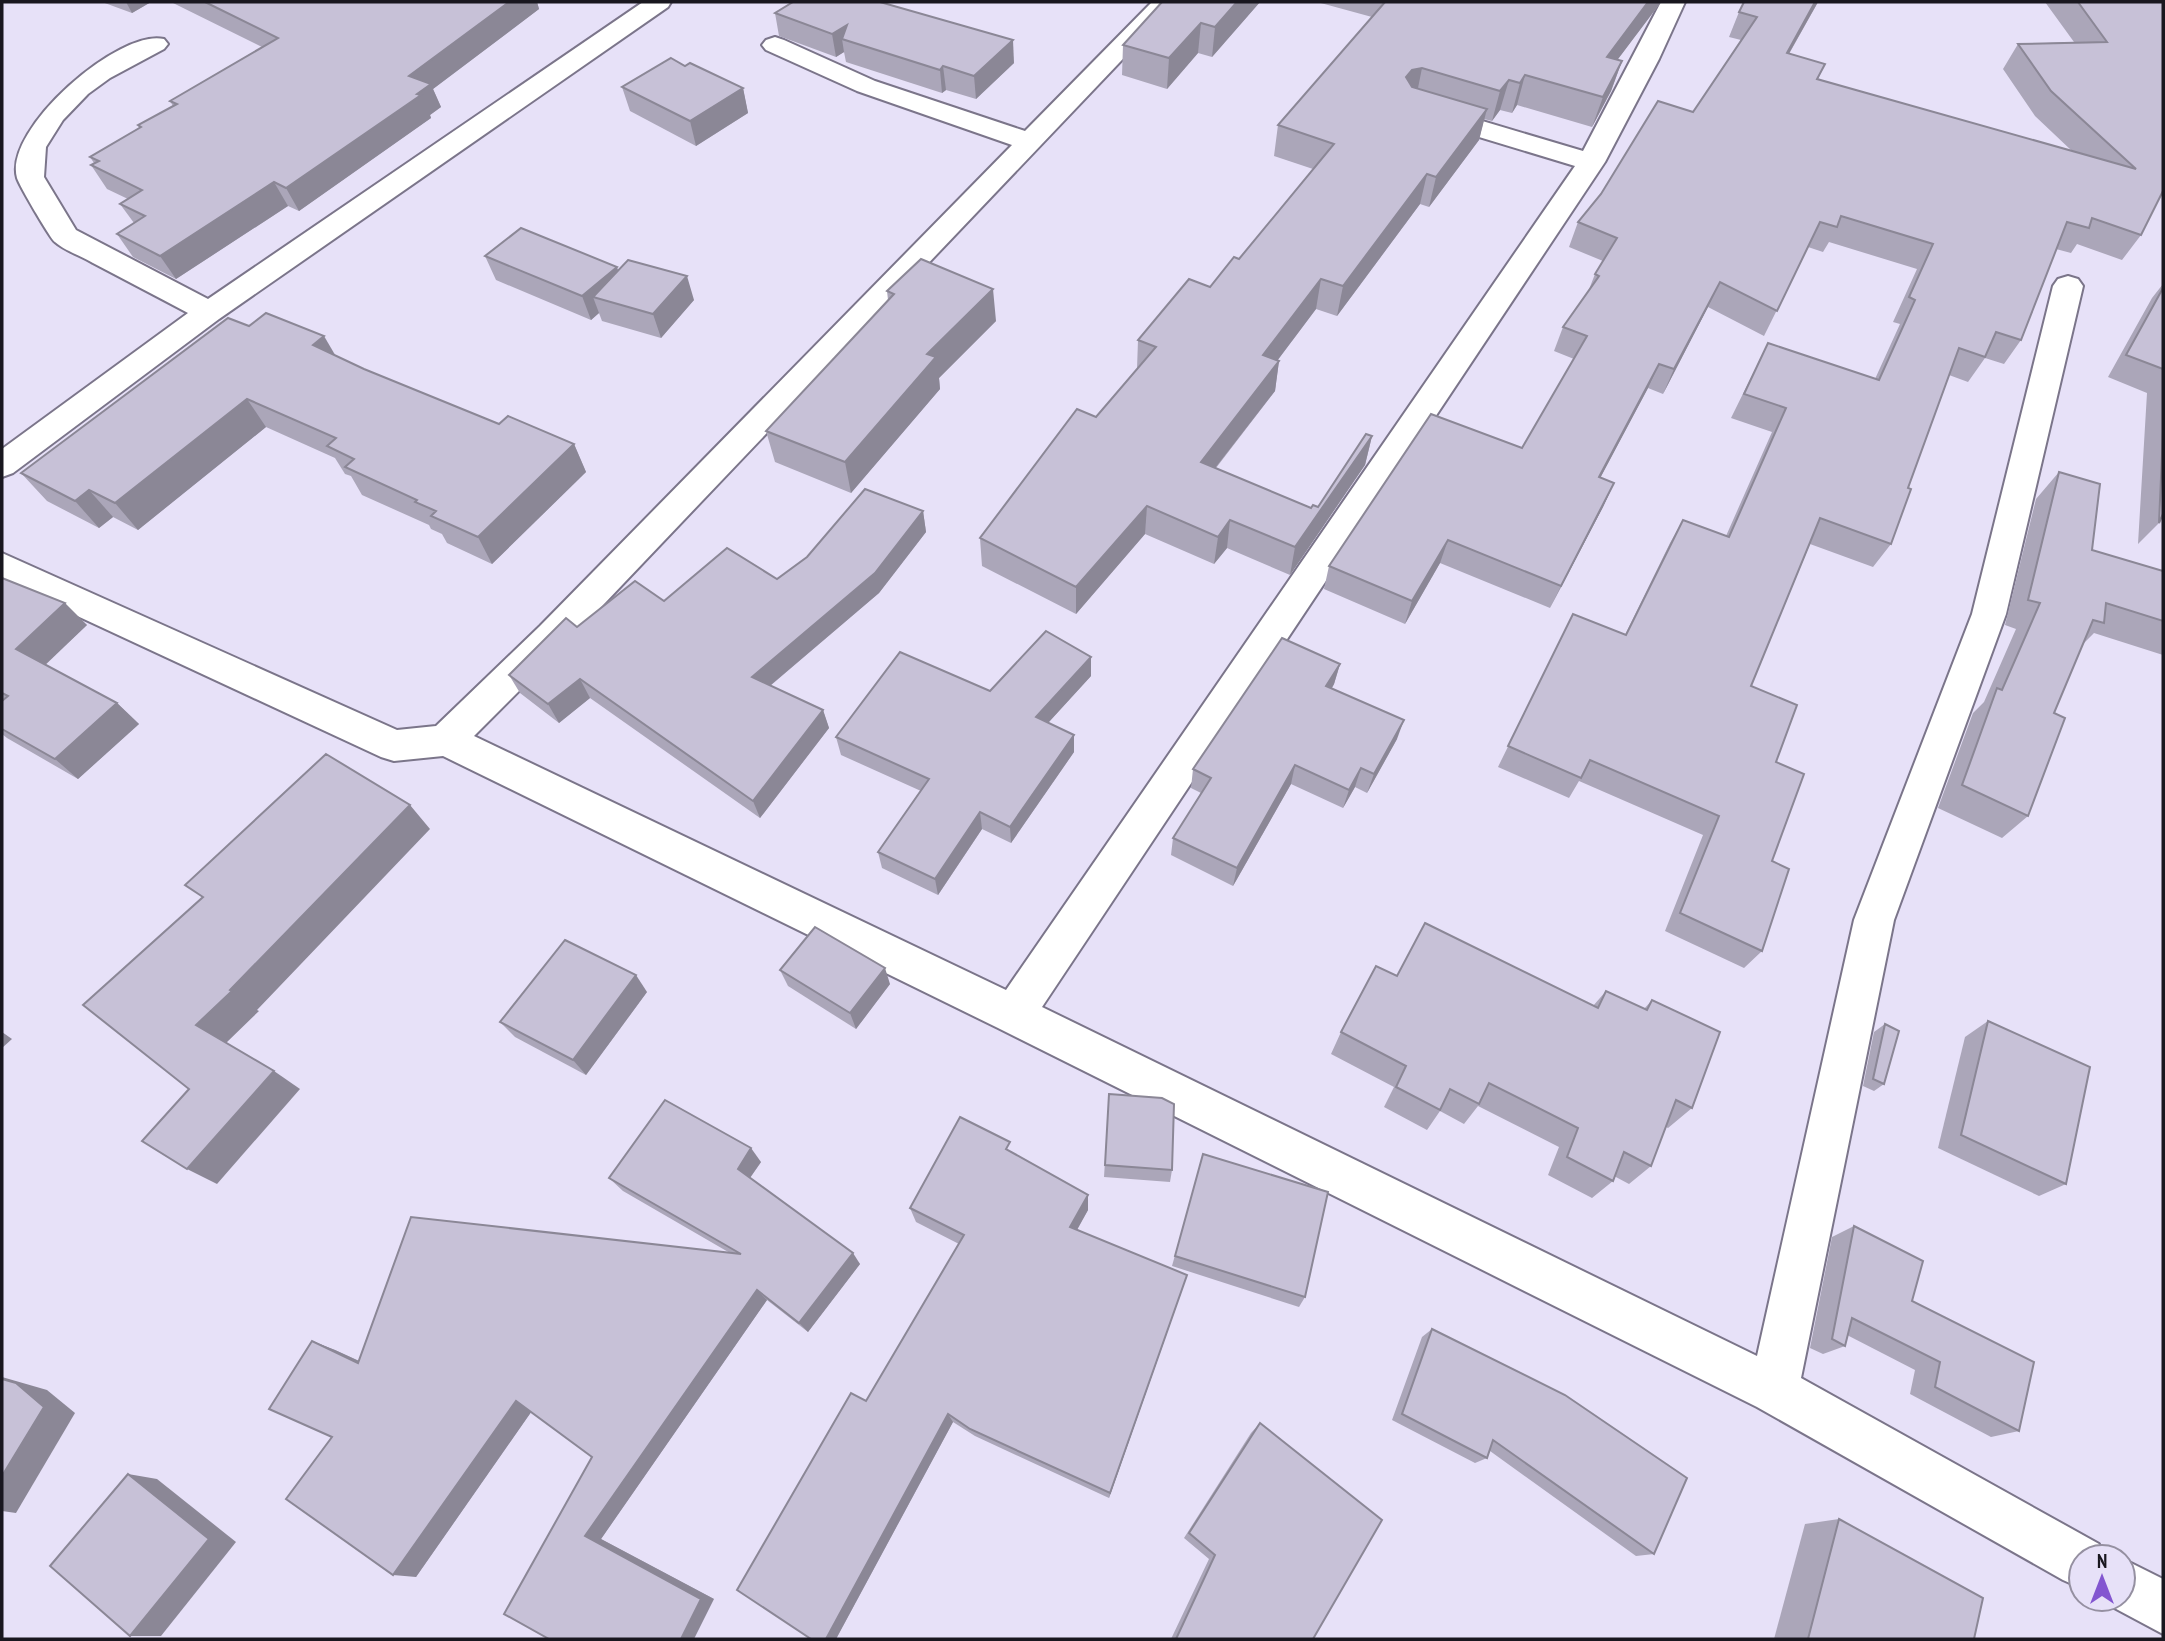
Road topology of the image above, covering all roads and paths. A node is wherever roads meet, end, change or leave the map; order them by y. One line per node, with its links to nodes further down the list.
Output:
1 (659, 2): 10 (street)
2 (1165, 2): 7 (street)
3 (1672, 2): 8 (street)
4 (155, 44): 10 (street)
5 (775, 45): 7 (street)
6 (1415, 109): 8 (street)
7 (1030, 142): 13 (street)
8 (1591, 162): 14 (street)
9 (2068, 286): 15 (street)
10 (209, 312): 11 (street)
11 (2, 465)
12 (2, 566): 13 (street)
13 (446, 740): 14 (street)
14 (1013, 1014): 15 (street)
15 (1774, 1390): 16 (street)
16 (2067, 1554)
17 (2137, 1593): 18 (street)
18 (2163, 1608)

